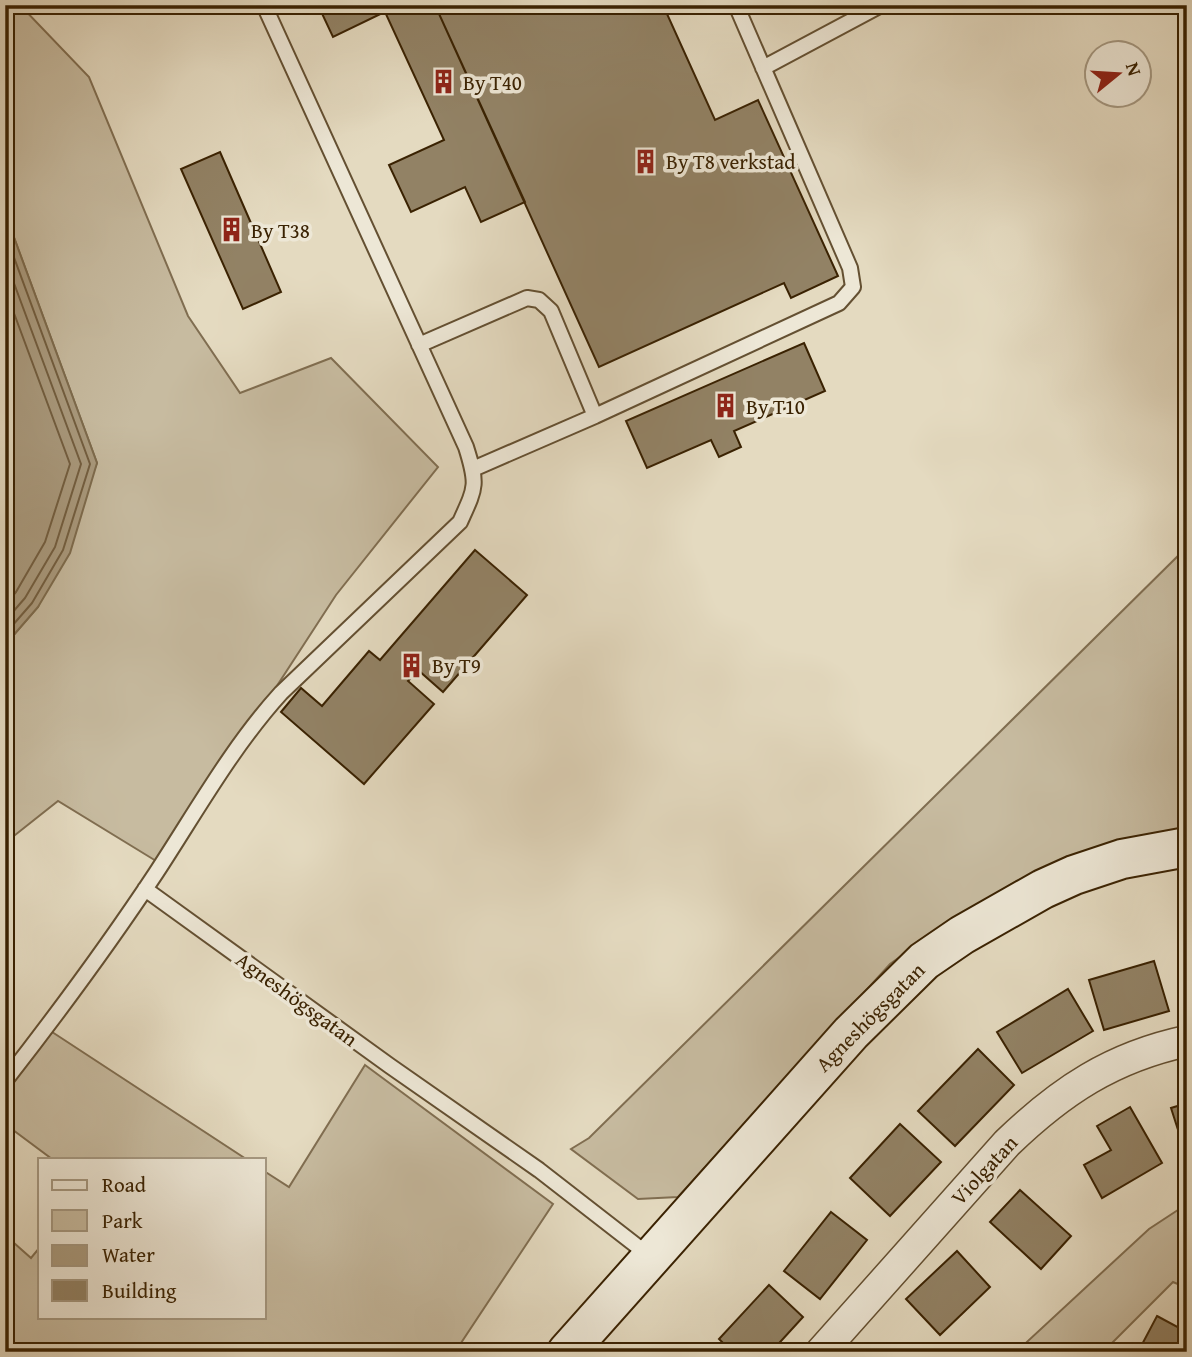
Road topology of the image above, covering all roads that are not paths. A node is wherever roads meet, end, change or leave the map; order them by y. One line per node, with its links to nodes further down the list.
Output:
1 (264, 5): 5 (lane)
2 (736, 5): 4 (lane)
3 (881, 5): 4 (lane)
4 (763, 68): 6 (lane)
5 (419, 345): 6 (lane); 7 (lane)
6 (595, 416): 7 (lane)
7 (472, 469): 9 (lane)
8 (1187, 847): 12 (street, Agneshögsgatan)
9 (145, 888): 11 (lane); 12 (lane, Agneshögsgatan)
10 (1187, 1041): 14 (street, Violgatan)
11 (5, 1081)
12 (652, 1258): 13 (street, Agneshögsgatan)
13 (567, 1352)
14 (821, 1352)

